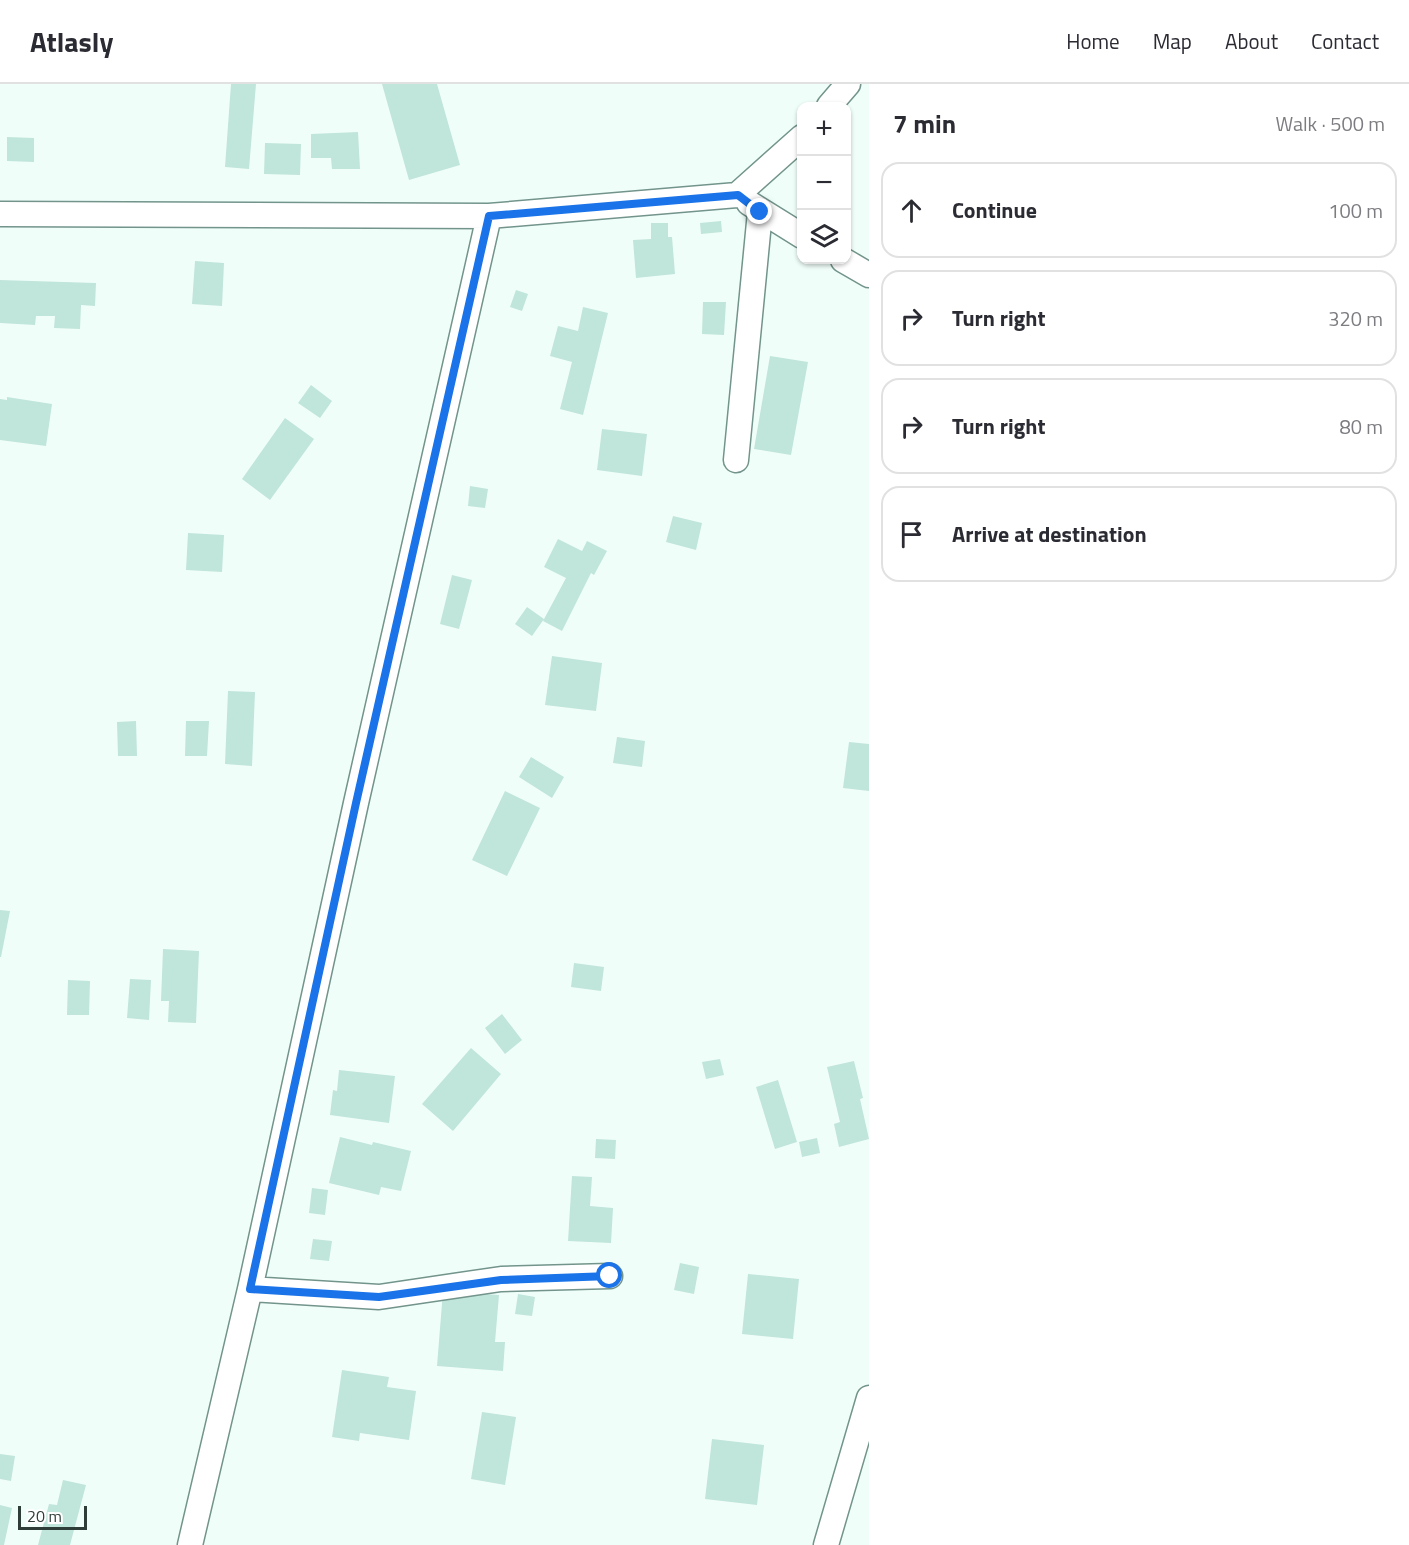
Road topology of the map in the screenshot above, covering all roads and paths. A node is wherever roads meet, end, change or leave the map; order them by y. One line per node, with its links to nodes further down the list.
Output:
1 (848, 84): 2 (street)
2 (832, 102)
3 (797, 141): 4 (street)
4 (738, 195): 5 (street); 7 (street)
5 (760, 212): 8 (street); 11 (street)
6 (0, 214): 7 (street)
7 (489, 216): 13 (street)
8 (797, 234)
9 (850, 264): 10 (street)
10 (869, 275)
11 (736, 460)
12 (610, 1276): 13 (street)
13 (250, 1289): 15 (street)
14 (869, 1398): 16 (street)
15 (190, 1545)
16 (826, 1545)

